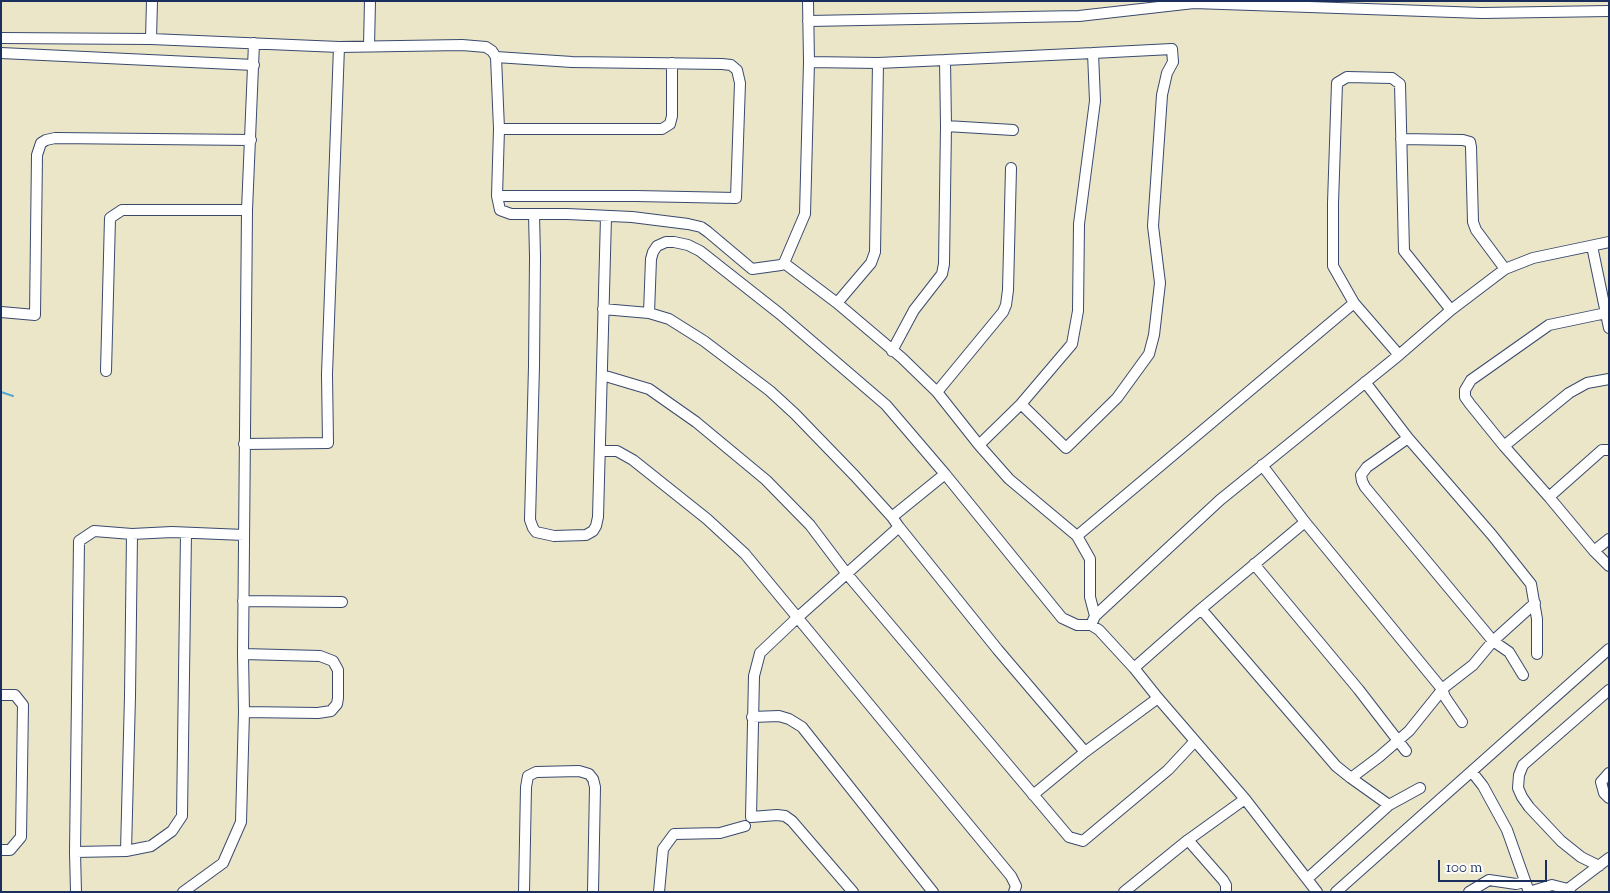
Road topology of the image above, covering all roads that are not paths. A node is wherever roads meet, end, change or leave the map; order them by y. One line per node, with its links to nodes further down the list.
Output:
1 (152, 1): 7 (street)
2 (370, 1): 9 (street)
3 (808, 1): 5 (street)
4 (1609, 11): 5 (street)
5 (808, 21): 15 (street)
6 (1, 38): 7 (street)
7 (151, 39): 8 (street)
8 (254, 43): 10 (street); 18 (street)
9 (369, 46): 10 (street); 13 (street)
10 (339, 47): 50 (street)
11 (1093, 53): 14 (street); 48 (street); 48 (street)
12 (1, 54): 18 (street)
13 (496, 57): 16 (street); 20 (street)
14 (945, 60): 17 (street); 19 (street)
15 (810, 62): 17 (street); 31 (street)
16 (672, 63): 20 (street); 25 (street)
17 (878, 63): 33 (street)
18 (254, 65): 22 (street)
19 (946, 126): 21 (street); 41 (street)
20 (499, 129): 25 (street)
21 (1013, 130)
22 (251, 140): 26 (street); 37 (street)
23 (1401, 140): 32 (street); 34 (street); 36 (street)
24 (1011, 168): 47 (street)
25 (497, 196): 27 (street)
26 (248, 210): 43 (street); 50 (street)
27 (534, 214): 28 (street); 54 (street)
28 (606, 217): 31 (street); 35 (street)
29 (1609, 242): 30 (street)
30 (1592, 246): 32 (street); 39 (street)
31 (784, 263): 33 (street)
32 (1505, 270): 36 (street)
33 (837, 303): 41 (street)
34 (1354, 303): 42 (street); 64 (street)
35 (604, 309): 38 (street); 44 (street)
36 (1451, 310): 42 (street)
37 (1, 312)
38 (649, 313): 56 (street); 58 (street)
39 (1606, 313): 40 (street); 52 (street)
40 (1609, 328)
41 (892, 351): 47 (street)
42 (1399, 354): 46 (street)
43 (106, 371)
44 (602, 375): 54 (street); 69 (street)
45 (1609, 379): 52 (street)
46 (1365, 382): 49 (street); 55 (street)
47 (937, 392): 51 (street)
48 (1021, 404): 51 (street)
49 (1408, 438): 72 (street); 76 (street)
50 (244, 444): 63 (street)
51 (979, 445): 64 (street)
52 (1504, 446): 57 (street)
53 (1609, 450): 57 (street)
54 (600, 451): 74 (street)
55 (1262, 466): 59 (street); 75 (street)
56 (945, 474): 58 (street); 75 (street)
57 (1550, 497): 66 (street)
58 (892, 518): 60 (street)
59 (1305, 522): 67 (street); 82 (street)
60 (899, 527): 69 (street); 92 (street)
61 (186, 533): 62 (street); 63 (street); 104 (street)
62 (132, 534): 104 (street); 105 (street)
63 (244, 535): 70 (street)
64 (1077, 536): 75 (street)
65 (1609, 539): 66 (street)
66 (1594, 551): 68 (street)
67 (1254, 564): 73 (street); 90 (street)
68 (1609, 566)
69 (847, 574): 74 (street); 97 (street)
70 (244, 601): 71 (street); 78 (street)
71 (342, 602)
72 (1535, 603): 76 (street); 79 (street)
73 (1201, 609): 80 (street); 95 (street)
74 (797, 618): 87 (street); 118 (street)
75 (1093, 620): 80 (street)
76 (1493, 640): 81 (street); 82 (street)
77 (1609, 649): 93 (street)
78 (242, 654): 86 (street); 86 (street)
79 (1537, 654)
80 (1134, 668): 85 (street)
81 (1523, 675)
82 (1442, 689): 88 (street); 90 (street)
83 (1609, 690): 107 (street)
84 (1, 695): 103 (street)
85 (1158, 698): 89 (street); 92 (street)
86 (244, 712): 112 (street)
87 (752, 717): 116 (street); 117 (street)
88 (1462, 722)
89 (1194, 741): 97 (street); 99 (street)
90 (1398, 741): 91 (street); 95 (street)
91 (1406, 751)
92 (1085, 752): 97 (street)
93 (1472, 772): 109 (street); 122 (street)
94 (1609, 773): 98 (street)
95 (1351, 778): 100 (street)
96 (1420, 788): 100 (street)
97 (1034, 795)
98 (1609, 798)
99 (1245, 799): 102 (street); 108 (street)
100 (1389, 805): 108 (street)
101 (745, 826): 115 (street)
102 (1188, 840): 119 (street); 120 (street)
103 (1, 850)
104 (126, 851): 105 (street)
105 (74, 852): 111 (street)
106 (1609, 858): 107 (street)
107 (1600, 866): 110 (street)
108 (1307, 879): 121 (street)
109 (1527, 888): 110 (street); 123 (street)
110 (1569, 890)
111 (76, 892)
112 (183, 892)
113 (524, 892): 114 (street)
114 (593, 892)
115 (659, 892)
116 (853, 892)
117 (934, 892)
118 (1014, 892)
119 (1124, 892)
120 (1226, 892)
121 (1317, 892)
122 (1336, 892)
123 (1469, 892)

